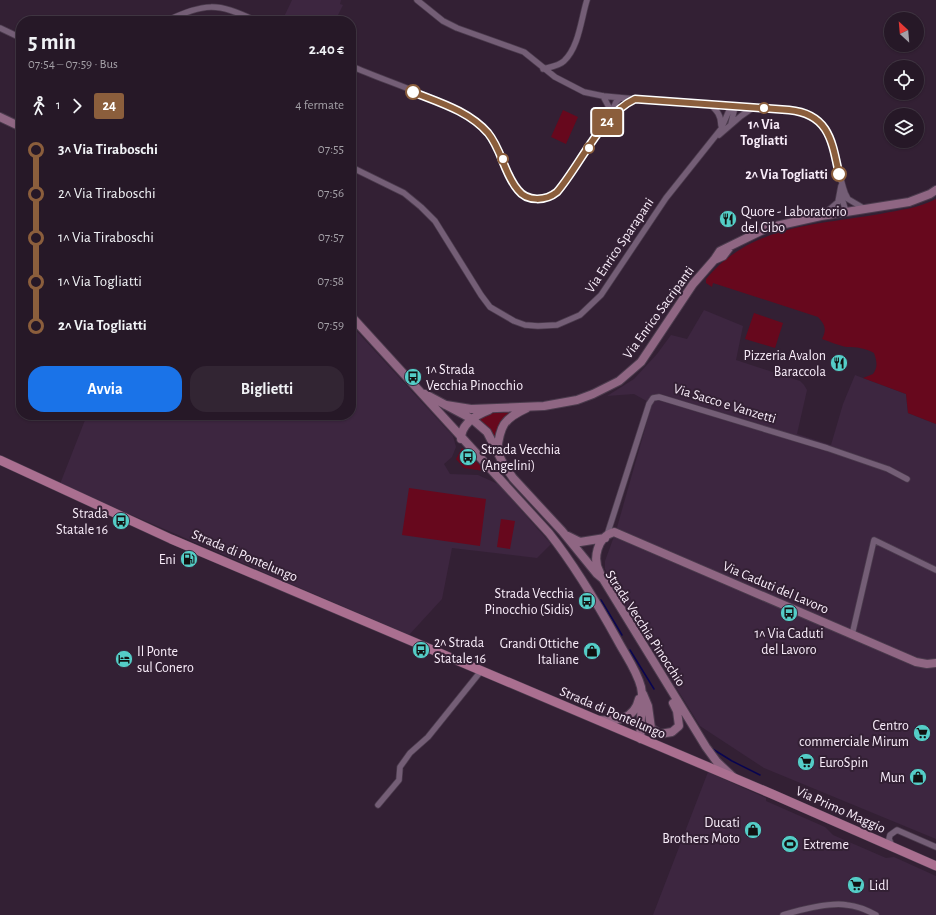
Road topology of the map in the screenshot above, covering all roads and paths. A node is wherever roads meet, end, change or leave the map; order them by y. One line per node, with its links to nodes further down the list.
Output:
1 (417, 0): 8 (street)
2 (587, 0): 8 (street)
3 (178, 16): 4 (street)
4 (244, 16)
5 (0, 28): 6 (street)
6 (16, 36)
7 (356, 68): 18 (street)
8 (544, 69): 9 (street)
9 (603, 96): 10 (street); 16 (street)
10 (620, 98): 11 (street); 15 (street); 16 (street)
11 (635, 99): 12 (street); 15 (street)
12 (709, 104): 13 (street); 21 (street)
13 (731, 106): 14 (street); 20 (street); 21 (street, Via Enrico Sparapani)
14 (754, 107): 20 (street, Via Enrico Sparapani); 25 (street)
15 (618, 109): 18 (street)
16 (611, 111): 18 (street)
17 (0, 117): 19 (street)
18 (607, 122)
19 (16, 125)
20 (730, 126): 22 (street, Via Enrico Sparapani)
21 (721, 129): 22 (street, Via Enrico Sparapani)
22 (713, 140): 23 (street, Via Enrico Sparapani)
23 (356, 169)
24 (936, 190): 26 (street, Via Enrico Sacripanti)
25 (843, 193): 26 (street); 27 (street); 28 (street)
26 (866, 209): 27 (street, Via Enrico Sacripanti)
27 (846, 212): 28 (street, Via Enrico Sacripanti)
28 (821, 216): 32 (street, Via Enrico Sacripanti)
29 (356, 321): 30 (street, Strada Vecchia Pinocchio)
30 (421, 392): 31 (street, Strada Vecchia Pinocchio); 35 (street, Strada Vecchia Pinocchio)
31 (446, 405): 33 (street, Via Enrico Sacripanti); 34 (street, Strada Vecchia Pinocchio)
32 (531, 406): 33 (street, Via Enrico Sacripanti); 36 (street, Via Enrico Sacripanti)
33 (491, 409): 34 (street, Via Enrico Sacripanti)
34 (472, 419): 35 (street); 36 (street, Strada Vecchia Pinocchio)
35 (461, 439): 47 (street, Strada Vecchia Pinocchio)
36 (498, 451): 39 (street, Strada Vecchia Pinocchio)
37 (0, 460): 45 (main road, Strada di Pontelungo)
38 (907, 479): 40 (street, Via Sacco e Vanzetti)
39 (562, 531): 40 (street); 42 (street, Strada Vecchia Pinocchio)
40 (606, 536): 42 (street, Via Sacco e Vanzetti); 43 (street, Via Caduti del Lavoro)
41 (936, 570): 43 (street)
42 (603, 579): 46 (street, Strada Vecchia Pinocchio)
43 (852, 635): 44 (street, Via Caduti del Lavoro)
44 (936, 663)
45 (481, 671): 48 (main road, Strada di Pontelungo); 51 (street)
46 (668, 685): 47 (street); 50 (street, Strada Vecchia Pinocchio)
47 (641, 689): 48 (street); 49 (street, Strada Vecchia Pinocchio)
48 (598, 720): 49 (main road, Strada di Pontelungo)
49 (641, 739): 50 (main road, Strada di Pontelungo)
50 (735, 778): 52 (main road, Via Primo Maggio)
51 (378, 806)
52 (892, 847): 53 (street); 54 (main road, Via Primo Maggio)
53 (936, 847)
54 (936, 866)
55 (783, 915): 56 (street)
56 (876, 915)

